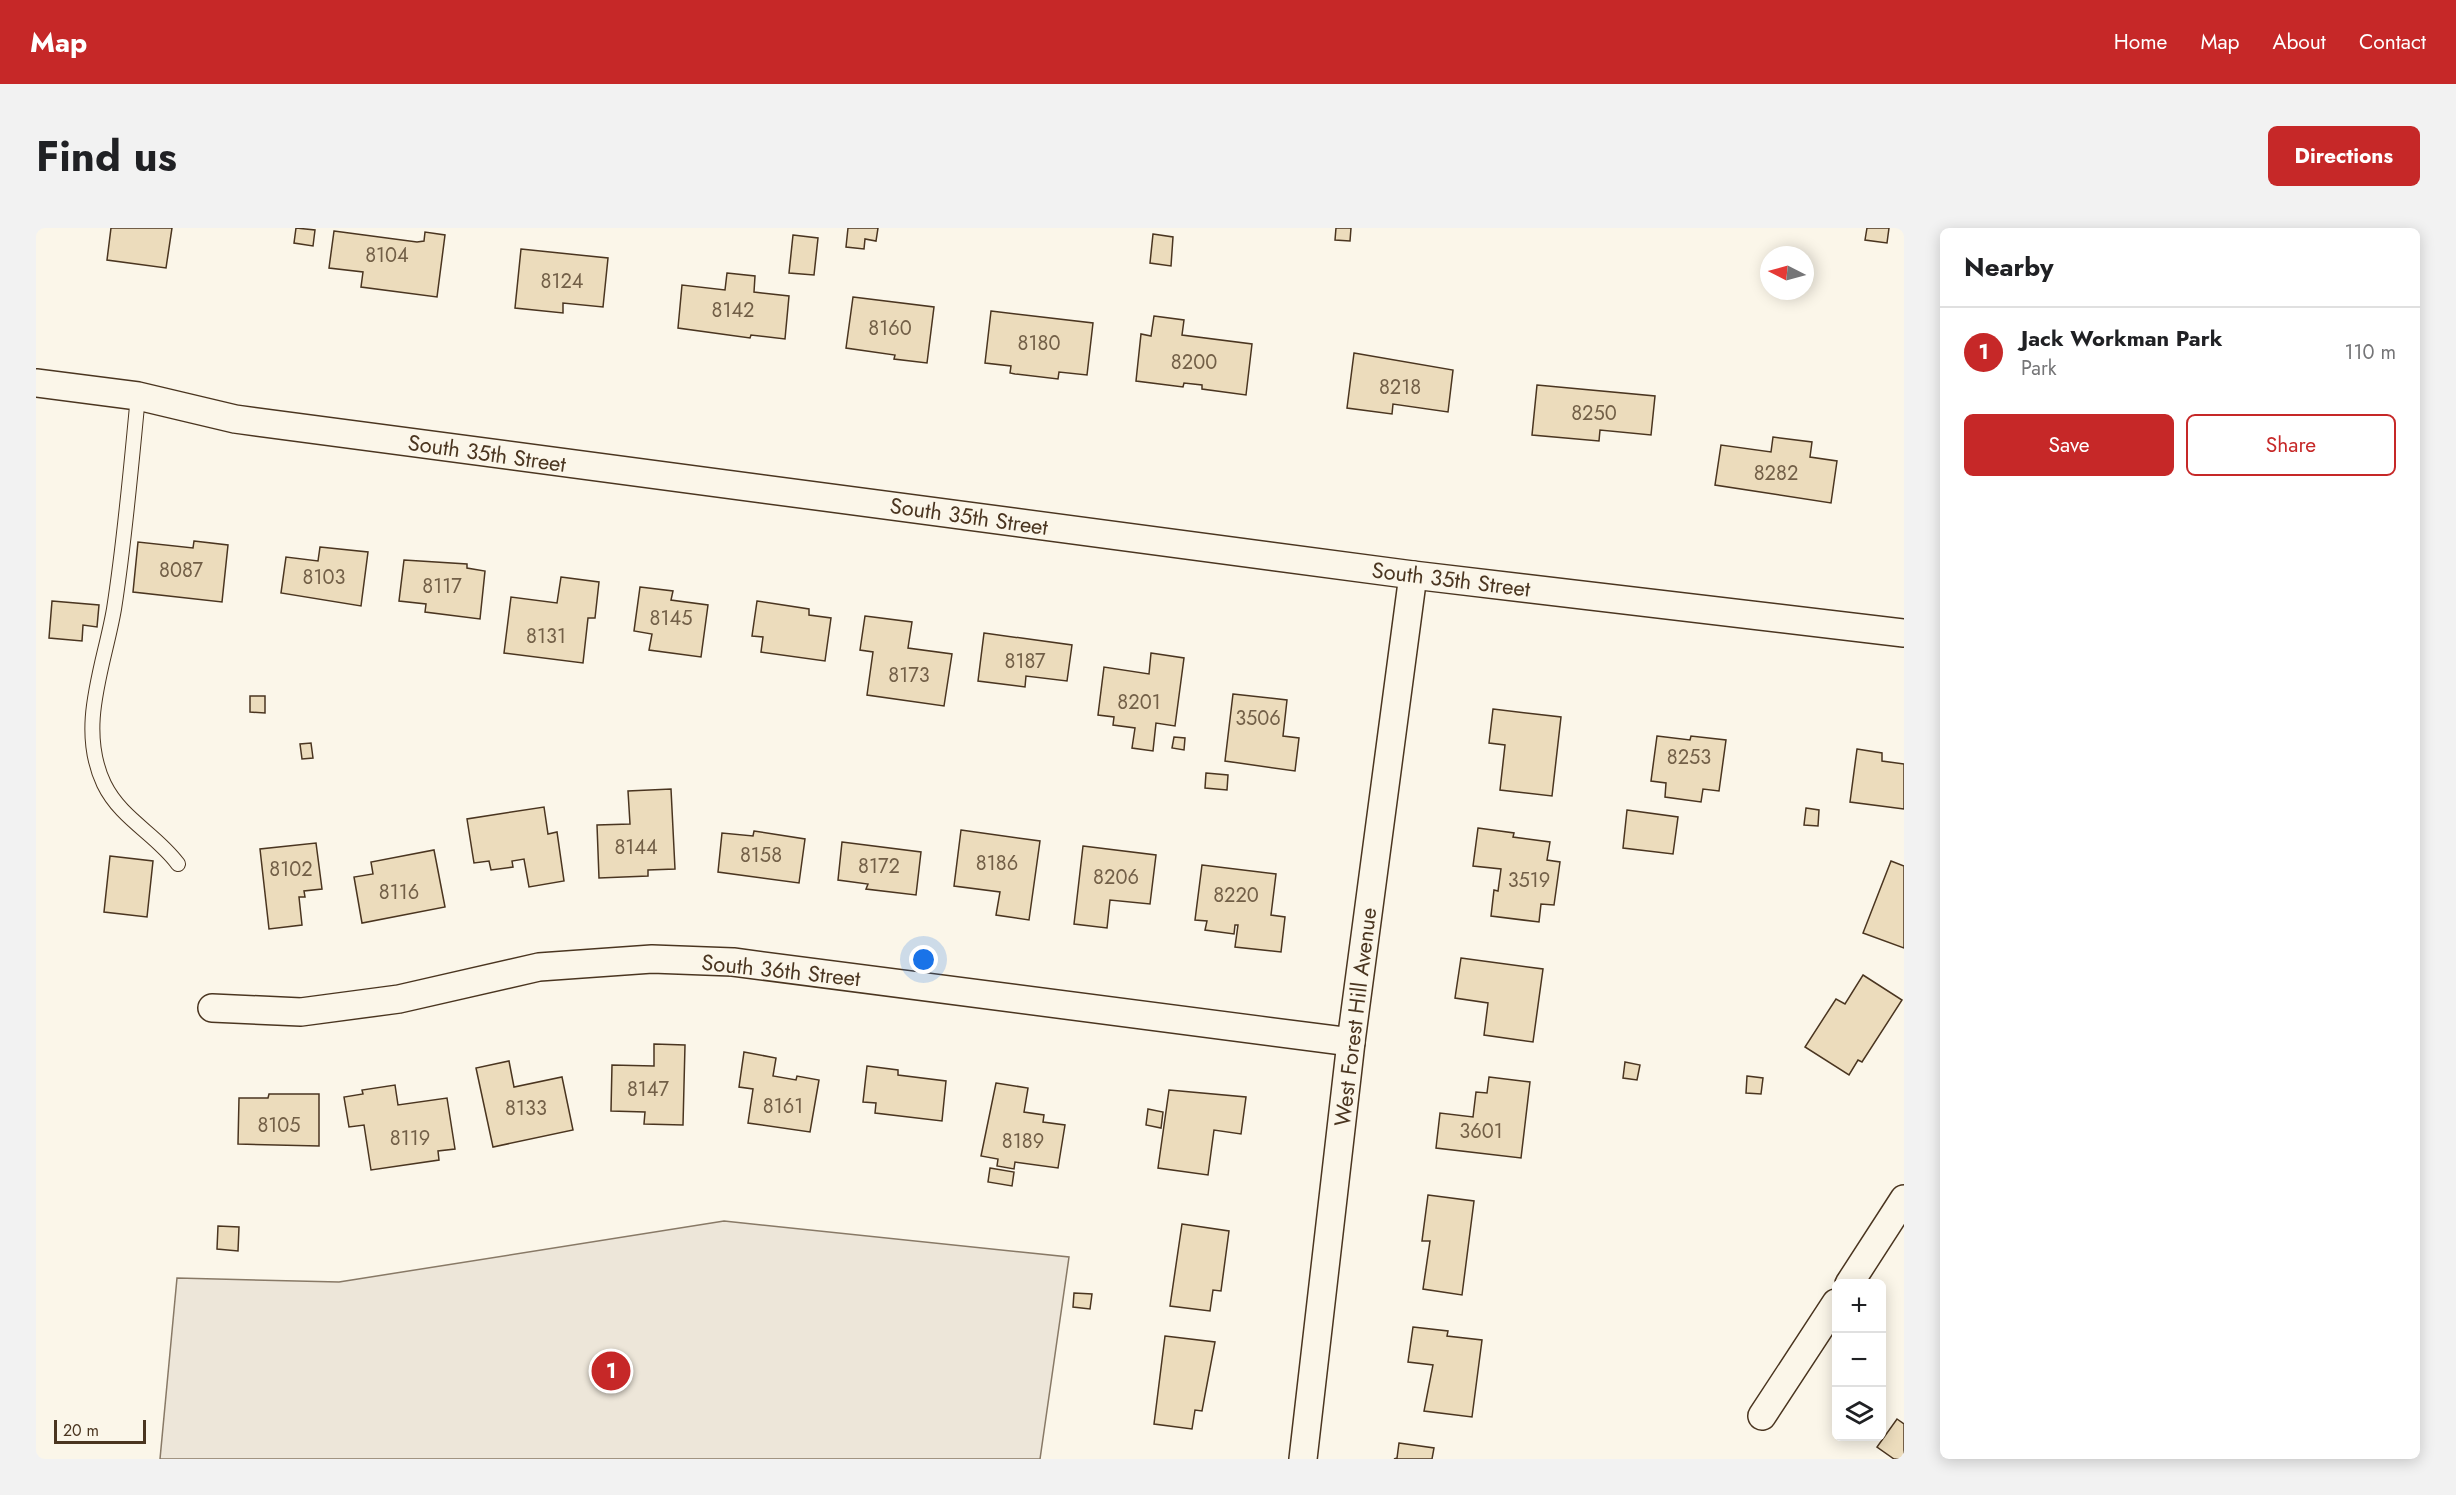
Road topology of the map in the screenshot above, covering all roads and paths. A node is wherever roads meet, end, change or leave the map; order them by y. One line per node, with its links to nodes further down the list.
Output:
1 (36, 383): 2 (street, South 35th Street)
2 (138, 396): 3 (street, South 35th Street); 5 (lane)
3 (1413, 575): 4 (street, South 35th Street); 7 (street, West Forest Hill Avenue)
4 (1904, 633)
5 (178, 864)
6 (212, 1008): 7 (street, South 36th Street)
7 (1351, 1042): 12 (street, West Forest Hill Avenue)
8 (1904, 1199): 9 (street)
9 (1852, 1279)
10 (1832, 1308): 11 (street)
11 (1762, 1416)
12 (1303, 1459)

